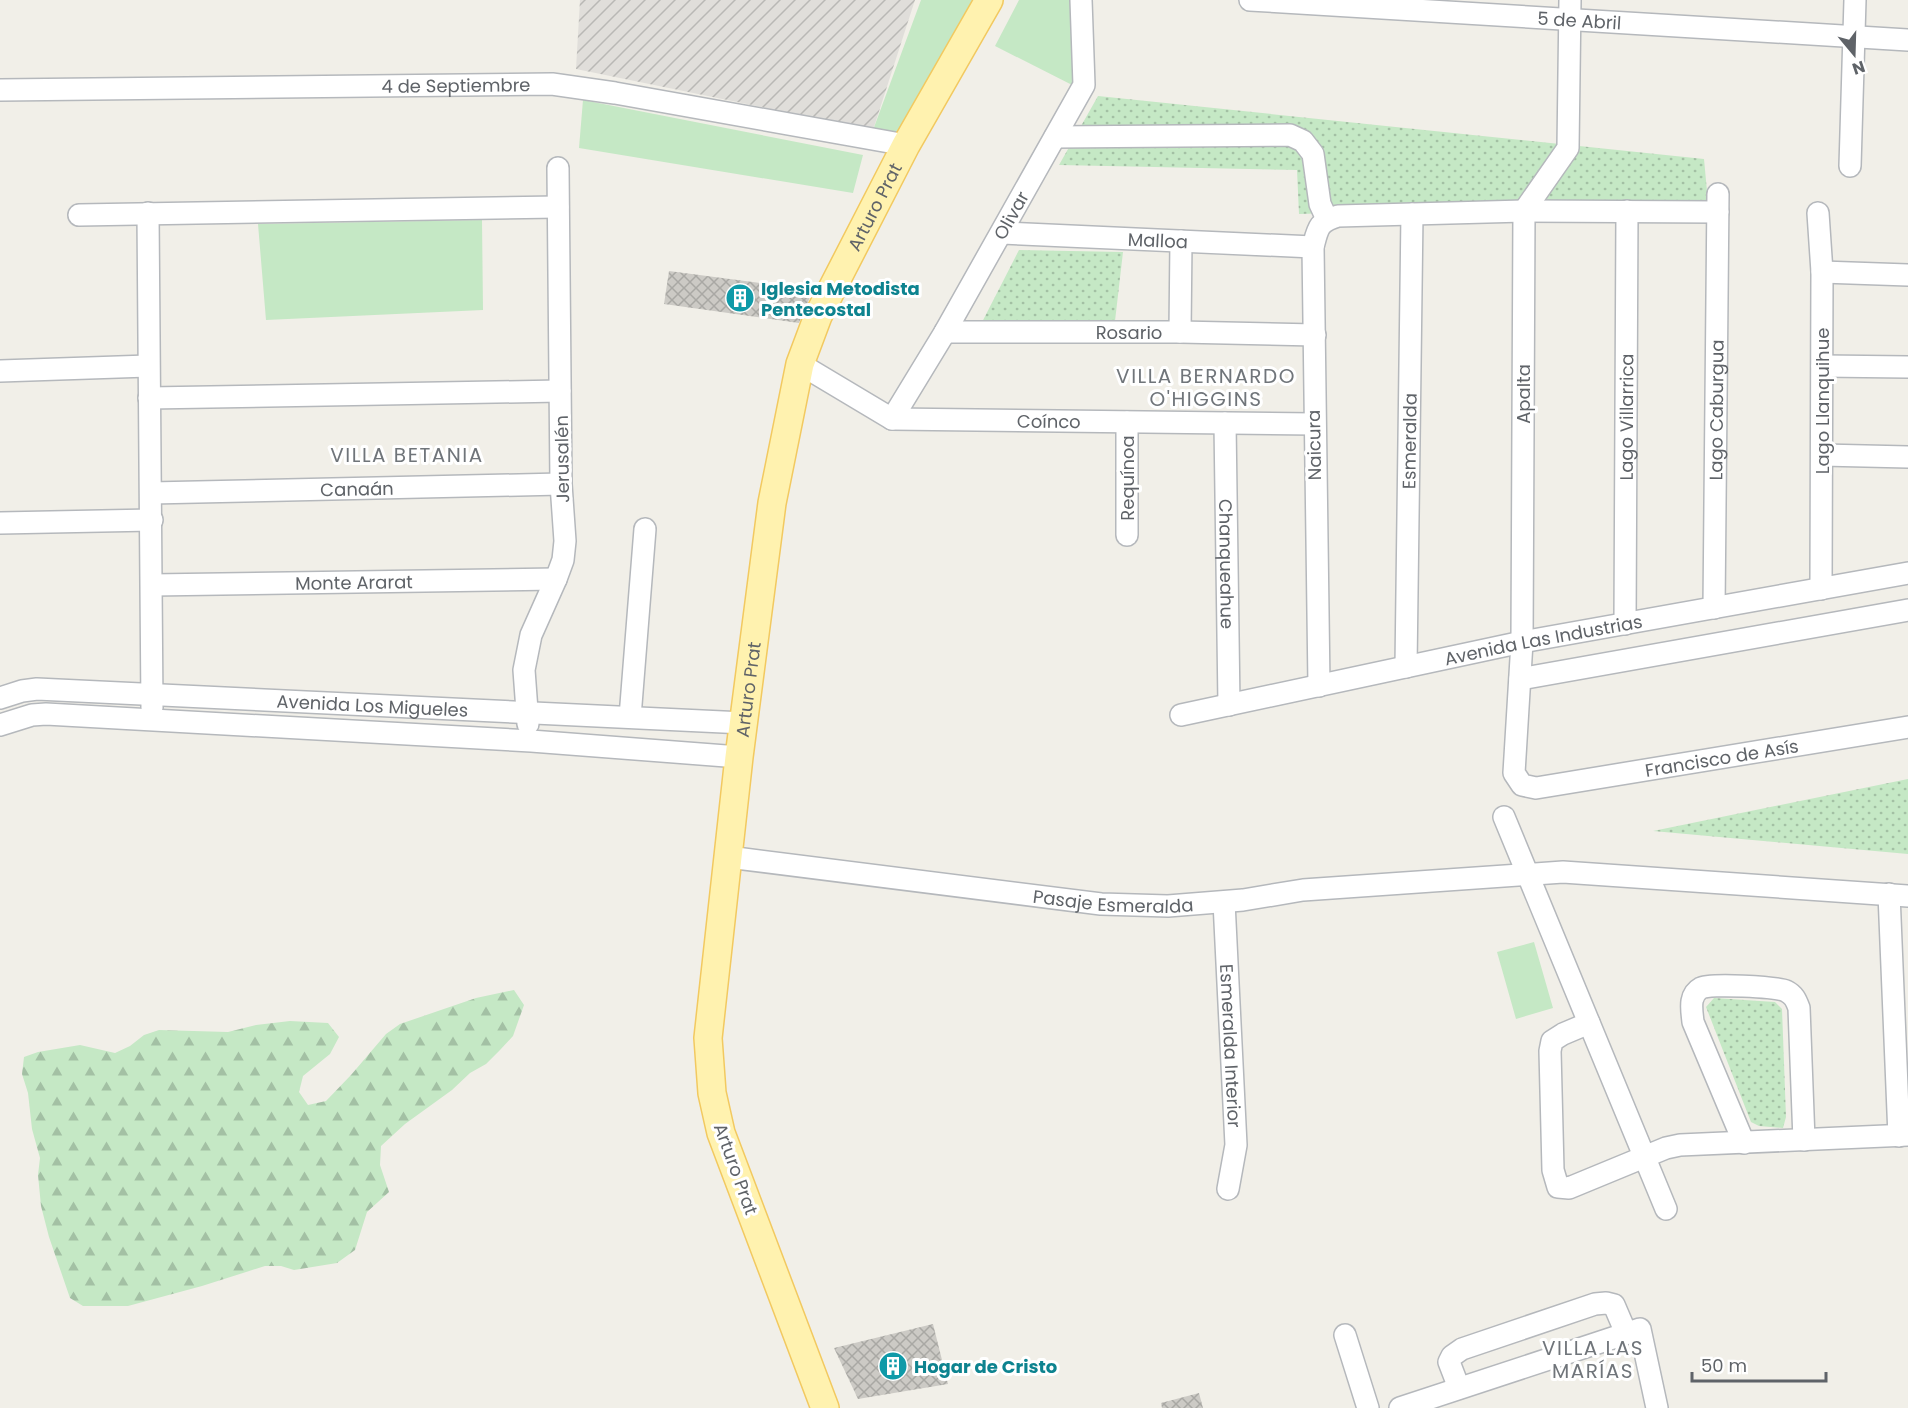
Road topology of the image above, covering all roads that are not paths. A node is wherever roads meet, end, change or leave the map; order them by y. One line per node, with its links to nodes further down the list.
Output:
1 (989, 0): 10 (main road, Arturo Prat)
2 (1081, 0): 9 (street, Olivar)
3 (1250, 0): 5 (street, 5 de Abril)
4 (1855, 0): 6 (street)
5 (1570, 9): 6 (street, 5 de Abril); 14 (street)
6 (1855, 38): 7 (street, 5 de Abril); 11 (street)
7 (1908, 40)
8 (0, 90): 10 (street, 4 de Septiembre)
9 (1055, 137): 20 (street); 21 (street, Olivar)
10 (906, 145): 29 (main road, Arturo Prat)
11 (1850, 166)
12 (558, 168): 13 (street, Jerusalén)
13 (558, 207): 16 (street); 34 (street, Jerusalén)
14 (1524, 210): 15 (street, Lago Caburgua); 18 (street); 55 (street, Apalta)
15 (1627, 211): 52 (street, Lago Caburgua); 54 (street, Lago Villarrica)
16 (148, 213): 19 (street); 30 (street)
17 (1818, 213): 24 (street, Lago Llanquihue)
18 (1412, 214): 20 (street); 56 (street, Esmeralda)
19 (79, 215)
20 (1333, 218): 23 (street, Naicura)
21 (1002, 232): 22 (street, Malloa); 27 (street, Olivar)
22 (1181, 241): 23 (street, Malloa); 26 (street)
23 (1313, 247): 28 (street, Naicura)
24 (1822, 272): 25 (street); 31 (street, Lago Llanquihue)
25 (1908, 275)
26 (1180, 332): 27 (street, Rosario); 28 (street, Rosario)
27 (945, 333): 36 (street, Olivar)
28 (1315, 335): 39 (street, Naicura)
29 (800, 364): 36 (street); 66 (main road, Arturo Prat)
30 (148, 366): 33 (street); 35 (street)
31 (1822, 366): 32 (street); 40 (street, Lago Llanquihue)
32 (1908, 367)
33 (0, 371)
34 (560, 392): 35 (street); 42 (street, Jerusalén)
35 (149, 398): 43 (street)
36 (892, 419): 37 (street, Coínco)
37 (1127, 422): 38 (street, Coínco); 47 (street, Requínoa)
38 (1225, 423): 39 (street, Coínco); 61 (street, Chanqueahue)
39 (1314, 424): 58 (street, Naicura)
40 (1822, 455): 41 (street); 51 (street, Lago Llanquihue)
41 (1908, 457)
42 (561, 484): 43 (street, Canaán); 49 (street, Jerusalén)
43 (151, 493): 44 (street)
44 (152, 520): 45 (street); 50 (street)
45 (0, 523)
46 (645, 529): 64 (street)
47 (1127, 535)
48 (1908, 573): 51 (street, Avenida Las Industrias)
49 (556, 579): 50 (street, Monte Ararat); 62 (street, Jerusalén)
50 (152, 585): 59 (street)
51 (1821, 589): 52 (street, Avenida Las Industrias)
52 (1714, 608): 54 (street, Avenida Las Industrias)
53 (1908, 610): 57 (street, Avenida Las Industrias)
54 (1625, 624): 55 (street, Avenida Las Industrias)
55 (1522, 642): 56 (street, Avenida Las Industrias); 57 (street, Apalta)
56 (1406, 667): 58 (street, Avenida Las Industrias)
57 (1520, 679): 71 (street, Apalta)
58 (1318, 686): 61 (street, Avenida Las Industrias)
59 (152, 693): 60 (street, Avenida Los Migueles); 62 (street, Avenida Los Migueles); 65 (street)
60 (0, 698)
61 (1228, 705): 63 (street, Avenida Las Industrias)
62 (526, 711): 64 (street, Avenida Los Migueles); 69 (street, Jerusalén)
63 (1181, 715)
64 (630, 717): 66 (street, Avenida Los Migueles)
65 (152, 720): 67 (street, Avenida Los Migueles); 69 (street, Avenida Los Migueles)
66 (744, 723): 70 (main road, Arturo Prat)
67 (0, 725)
68 (1908, 727): 71 (street, Francisco de Asís)
69 (531, 741): 70 (street, Avenida Los Migueles)
70 (739, 757): 73 (main road, Arturo Prat)
71 (1536, 788)
72 (1504, 817): 74 (street)
73 (728, 857): 76 (street, Pasaje Esmeralda); 87 (main road, Arturo Prat)
74 (1528, 876): 75 (street, Pasaje Esmeralda); 76 (street, Pasaje Esmeralda); 77 (street)
75 (1899, 895): 78 (street)
76 (1224, 902): 82 (street, Esmeralda Interior)
77 (1589, 1023): 81 (street); 81 (street)
78 (1903, 1135): 79 (street)
79 (1804, 1140): 80 (street); 80 (street)
80 (1744, 1143): 81 (street)
81 (1645, 1158): 83 (street)
82 (1228, 1189)
83 (1666, 1209)
84 (1633, 1331): 86 (street); 86 (street); 90 (street)
85 (1345, 1335): 88 (street)
86 (1459, 1388): 89 (street)
87 (825, 1408)
88 (1368, 1408)
89 (1400, 1408)
90 (1657, 1408)

